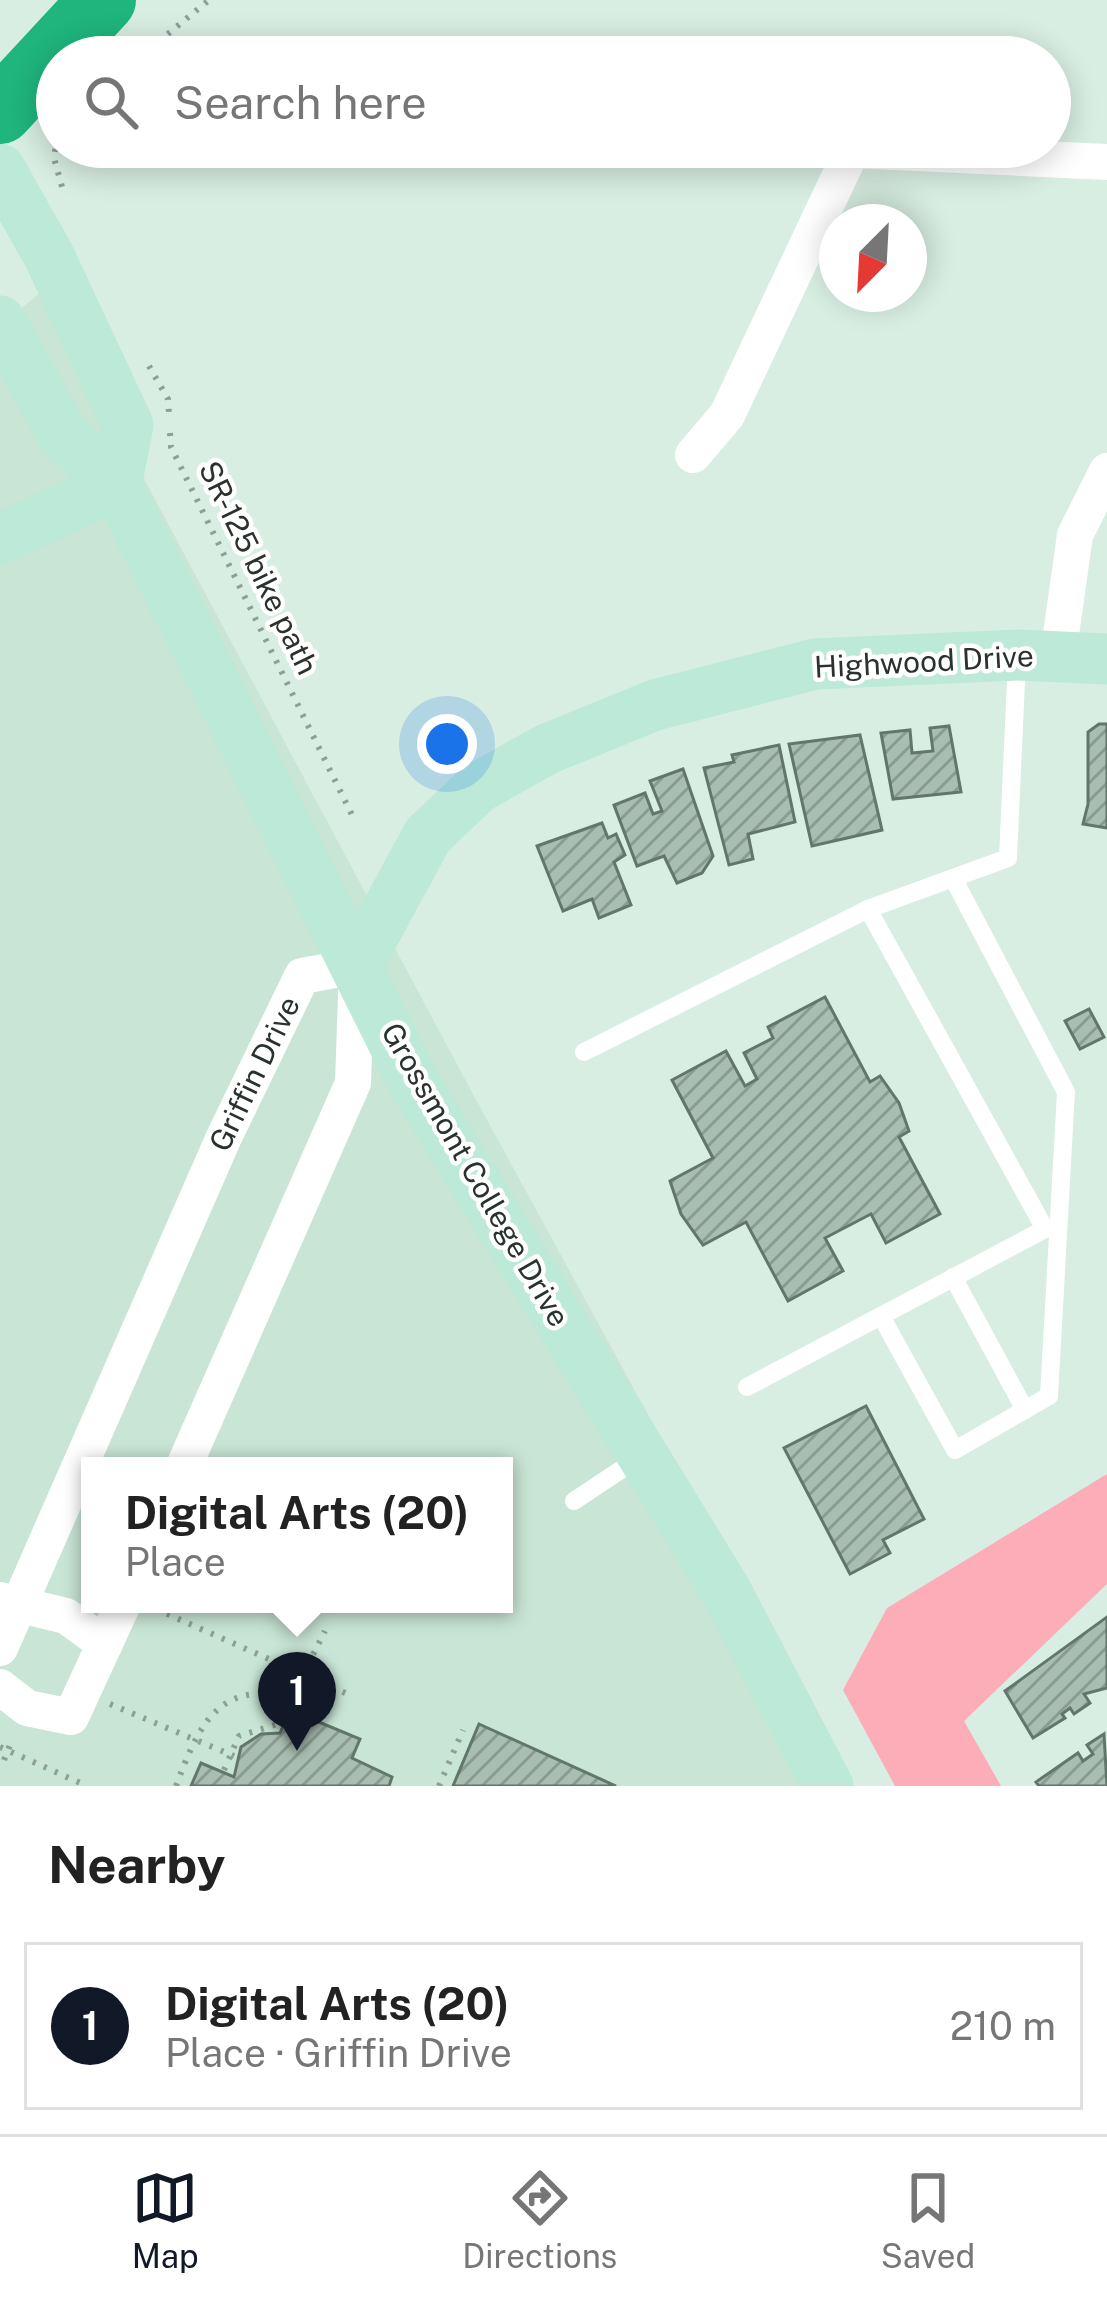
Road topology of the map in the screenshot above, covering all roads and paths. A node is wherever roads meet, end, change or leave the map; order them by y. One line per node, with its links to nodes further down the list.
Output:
1 (103, 0): 3 (highway)
2 (209, 0): 4 (path)
3 (70, 36)
4 (165, 36)
5 (36, 72): 6 (highway)
6 (0, 111)
7 (1071, 160): 8 (street)
8 (1107, 162)
9 (57, 168): 12 (path)
10 (844, 168): 15 (street)
11 (0, 169): 17 (main road)
12 (67, 205)
13 (2, 341): 17 (main road, Grossmont College Drive)
14 (140, 350): 20 (path, SR-125 bike path)
15 (692, 454)
16 (1107, 472): 19 (street)
17 (116, 485): 18 (main road); 23 (main road, Grossmont College Drive)
18 (0, 539)
19 (1061, 657): 21 (lane); 23 (main road, Highwood Drive)
20 (354, 819)
21 (952, 878): 22 (lane); 25 (lane)
22 (868, 909): 24 (lane); 25 (lane)
23 (357, 966): 30 (main road, Grossmont College Drive); 31 (street); 33 (street, Griffin Drive)
24 (584, 1052)
25 (1052, 1229): 26 (lane); 29 (lane)
26 (953, 1277): 27 (lane); 29 (lane)
27 (881, 1316): 28 (lane); 29 (lane)
28 (747, 1387)
29 (1025, 1410)
30 (642, 1456): 32 (lane); 54 (main road, Grossmont College Drive)
31 (188, 1457)
32 (574, 1502)
33 (8, 1603): 37 (street); 38 (street, Griffin Drive)
34 (133, 1613): 37 (street)
35 (156, 1613): 39 (path)
36 (325, 1631): 39 (path)
37 (105, 1644): 40 (street)
38 (0, 1648)
39 (304, 1673): 41 (path); 42 (path)
40 (0, 1687)
41 (350, 1695)
42 (291, 1698): 46 (path); 48 (path)
43 (118, 1708): 46 (path)
44 (464, 1730): 53 (path)
45 (12, 1741): 47 (path)
46 (195, 1741): 48 (path); 52 (path)
47 (4, 1748): 49 (path); 51 (path)
48 (230, 1755): 50 (path)
49 (4, 1760)
50 (224, 1770)
51 (87, 1786)
52 (176, 1786)
53 (439, 1786)
54 (828, 1786)

